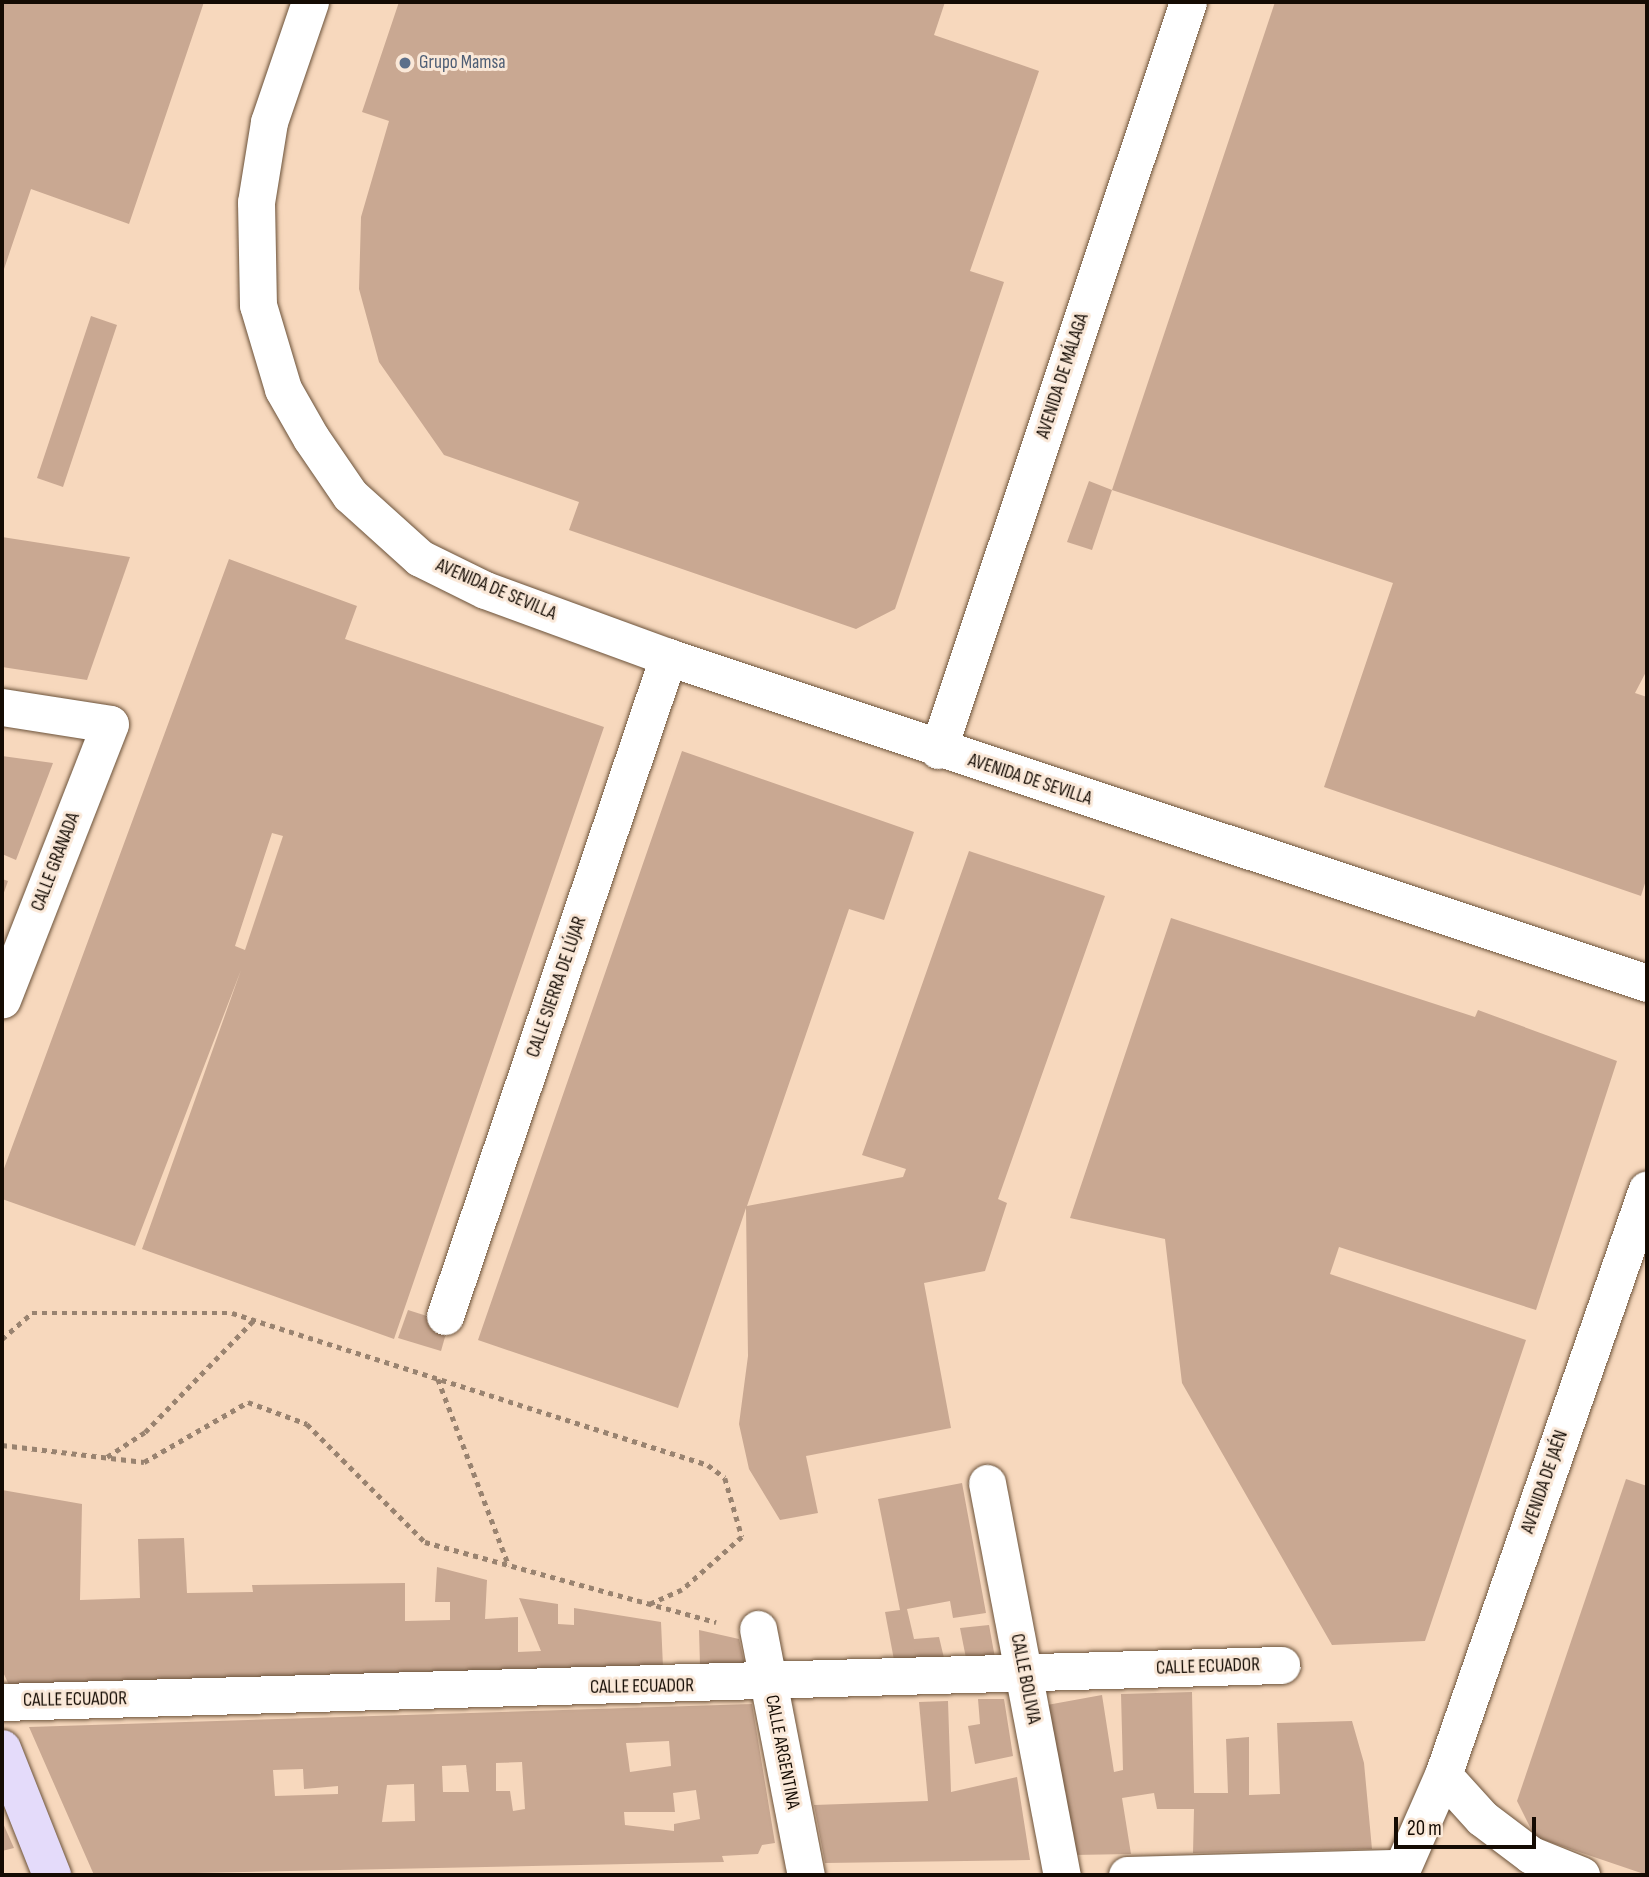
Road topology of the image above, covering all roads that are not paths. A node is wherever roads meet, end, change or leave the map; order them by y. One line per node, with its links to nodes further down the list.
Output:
1 (310, 2): 3 (street, AVENIDA DE SEVILLA)
2 (1188, 2): 5 (street, AVENIDA DE MÁLAGA)
3 (668, 657): 5 (street, AVENIDA DE SEVILLA); 9 (street, CALLE SIERRA DE LÚJAR)
4 (2, 707): 7 (street, CALLE GRANADA)
5 (939, 750): 6 (street, AVENIDA DE SEVILLA)
6 (1647, 983)
7 (4, 988)
8 (1647, 1189): 17 (street, AVENIDA DE JAÉN)
9 (445, 1316)
10 (987, 1483): 13 (street, CALLE BOLIVIA)
11 (758, 1629): 14 (street, CALLE ARGENTINA)
12 (1281, 1665): 13 (street, CALLE ECUADOR)
13 (1024, 1672): 14 (street, CALLE ECUADOR); 21 (street, CALLE BOLIVIA)
14 (769, 1684): 15 (street, CALLE ECUADOR); 20 (street, CALLE ARGENTINA)
15 (2, 1702)
16 (3, 1754): 19 (street)
17 (1443, 1775): 18 (street, AVENIDA DE JAÉN); 23 (street)
18 (1401, 1872): 22 (street)
19 (52, 1875)
20 (806, 1875)
21 (1062, 1875)
22 (1127, 1875)
23 (1581, 1875)

